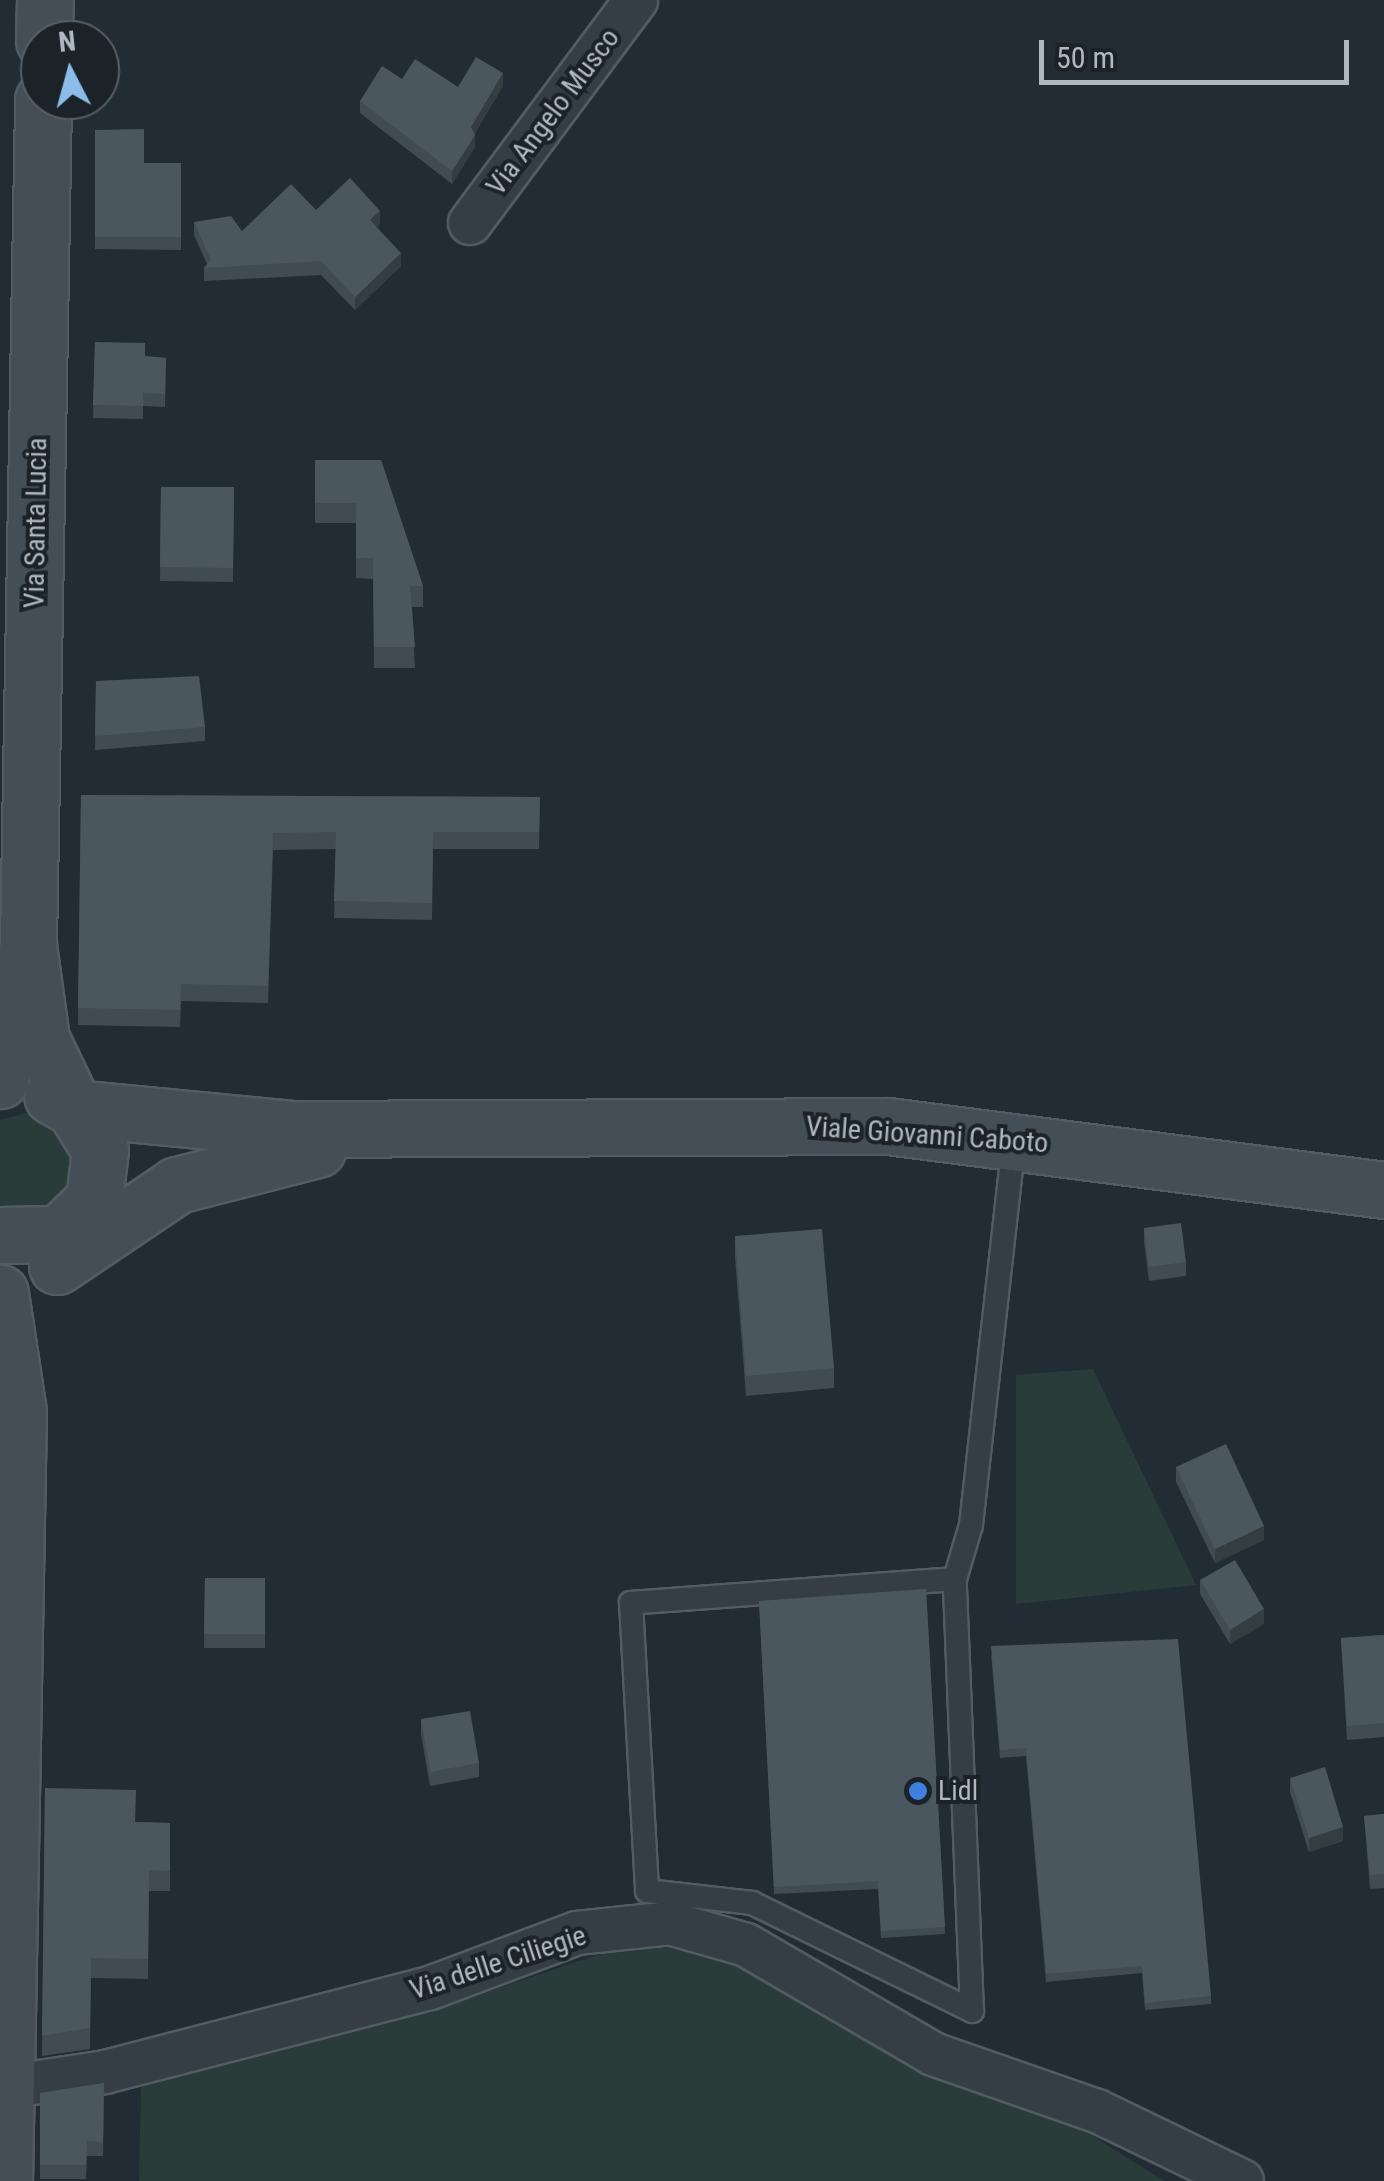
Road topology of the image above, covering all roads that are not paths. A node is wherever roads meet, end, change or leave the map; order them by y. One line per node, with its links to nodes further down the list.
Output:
1 (636, 0): 3 (street, Via Angelo Musco)
2 (42, 120): 4 (main road, Via Santa Lucia)
3 (470, 223)
4 (18, 539): 5 (main road, Via Santa Lucia)
5 (28, 945): 6 (main road); 8 (main road)
6 (0, 1080)
7 (0, 1097): 8 (main road)
8 (74, 1108): 9 (main road); 13 (main road)
9 (408, 1128): 10 (main road, Viale Giovanni Caboto); 13 (main road)
10 (1014, 1139): 11 (main road, Viale Giovanni Caboto); 16 (lane)
11 (1384, 1190)
12 (0, 1235): 13 (main road)
13 (68, 1243): 15 (main road)
14 (0, 1293): 15 (main road)
15 (18, 1412): 17 (main road)
16 (955, 1579): 16 (lane)
17 (10, 1659): 18 (main road)
18 (6, 2088): 19 (main road); 20 (street, Via delle Ciliegie)
19 (4, 2181)
20 (1242, 2181)

